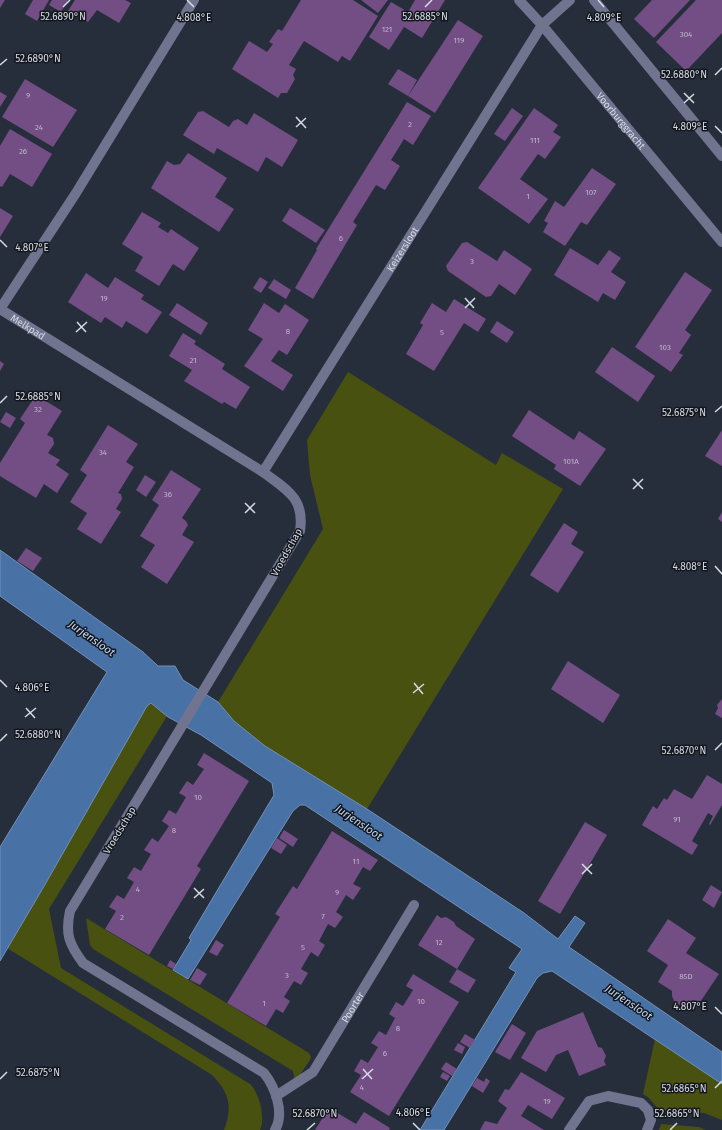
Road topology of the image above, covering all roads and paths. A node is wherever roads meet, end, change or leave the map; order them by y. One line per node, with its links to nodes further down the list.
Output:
1 (194, 0): 8 (street, Melkpad)
2 (519, 0): 5 (street, Voorburggracht)
3 (570, 0): 5 (street, Keizersloot)
4 (594, 0): 6 (street)
5 (542, 26): 7 (street, Voorburggracht); 9 (street, Keizersloot)
6 (722, 156)
7 (722, 242)
8 (0, 308): 9 (street, Melkpad)
9 (263, 472): 11 (street, Vroedschap)
10 (414, 905): 11 (street, Poorter)
11 (276, 1096): 12 (street, Vroedschap)
12 (275, 1130)
13 (569, 1130): 14 (street); 15 (street)
14 (573, 1130)
15 (647, 1130)

